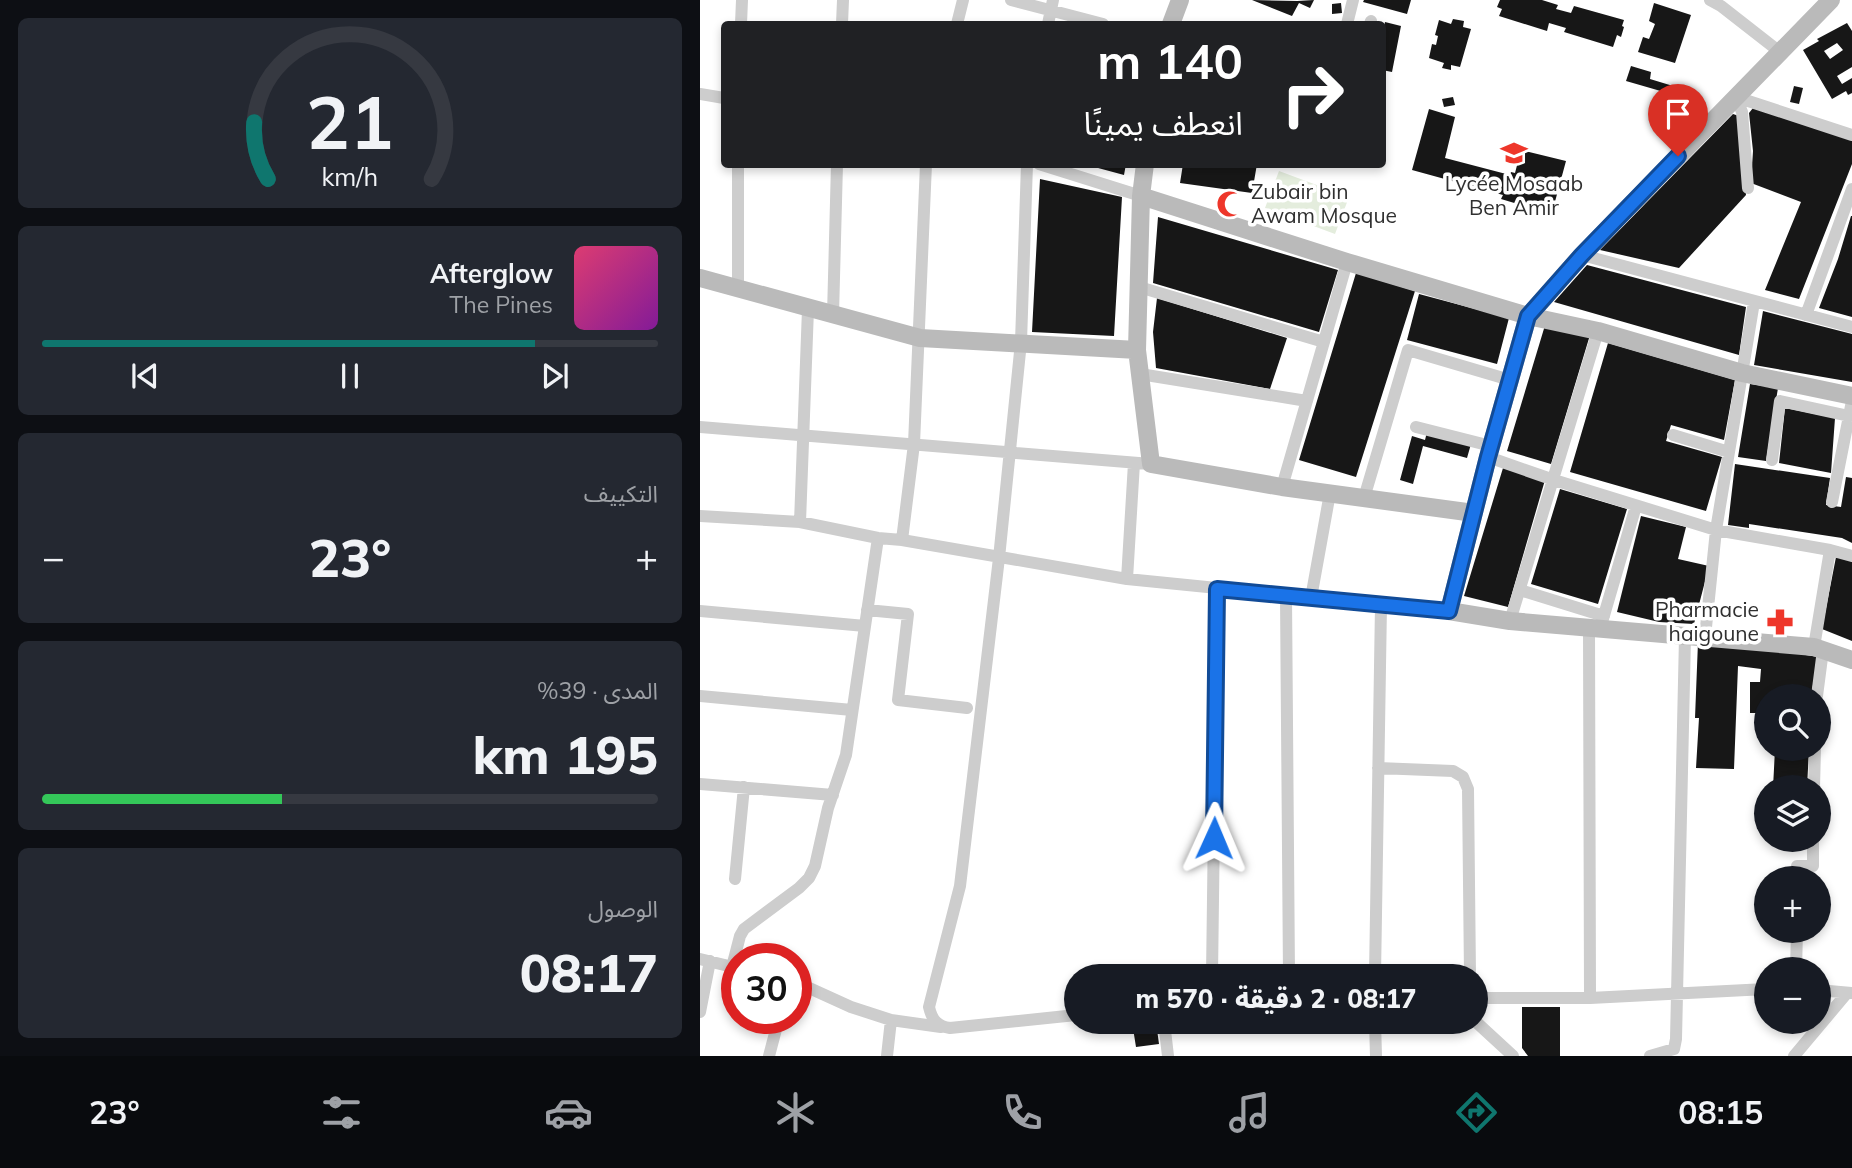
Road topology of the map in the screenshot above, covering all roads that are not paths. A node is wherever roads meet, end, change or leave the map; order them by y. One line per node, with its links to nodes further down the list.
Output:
1 (742, 0): 11 (street)
2 (843, 0): 12 (street)
3 (963, 0): 13 (street)
4 (1011, 0): 9 (street)
5 (1180, 0): 15 (street)
6 (1353, 0): 16 (street)
7 (1710, 0): 17 (street)
8 (1838, 0): 10 (street)
9 (1052, 5): 14 (street)
10 (1827, 5): 17 (street)
11 (741, 21)
12 (842, 21)
13 (958, 21)
14 (1095, 21)
15 (1172, 21)
16 (1348, 21)
17 (1780, 52): 19 (street)
18 (700, 94): 20 (street)
19 (1736, 97): 21 (street); 28 (street); 31 (street)
20 (721, 98)
21 (1852, 135)
22 (738, 168): 35 (street)
23 (837, 168): 38 (street)
24 (926, 168): 43 (street)
25 (1027, 168): 44 (street)
26 (1052, 168): 30 (street)
27 (1145, 168): 30 (street)
28 (1748, 188)
29 (1852, 189): 39 (street)
30 (1141, 197): 32 (street); 34 (street)
31 (1582, 255): 36 (street); 40 (street)
32 (1347, 262): 40 (street); 45 (street)
33 (700, 278): 35 (street)
34 (1139, 286): 45 (street); 46 (street)
35 (737, 290): 37 (street)
36 (1754, 302): 39 (street); 47 (street)
37 (808, 309): 38 (street); 55 (street)
38 (833, 315): 43 (street)
39 (1806, 315): 41 (street)
40 (1528, 316): 42 (street); 49 (street)
41 (1852, 327)
42 (1598, 331): 47 (street); 65 (street)
43 (920, 338): 44 (street); 57 (street)
44 (1021, 342): 46 (street); 60 (street)
45 (1324, 342): 51 (street)
46 (1137, 350): 48 (street)
47 (1742, 373): 50 (street); 59 (street)
48 (1140, 374): 51 (street); 62 (street)
49 (1510, 380): 58 (street); 68 (street)
50 (1852, 398): 52 (street)
51 (1307, 401): 66 (street)
52 (1849, 416): 61 (street); 63 (street)
53 (700, 426): 55 (street)
54 (1416, 426): 58 (street)
55 (805, 435): 57 (street); 73 (street)
56 (1673, 435): 59 (street)
57 (914, 444): 60 (street); 76 (street)
58 (1490, 451): 65 (street); 71 (street)
59 (1729, 452): 74 (street)
60 (1011, 453): 62 (street); 79 (street)
61 (1772, 460)
62 (1142, 464): 66 (street); 80 (street)
63 (1839, 470): 64 (street); 69 (street)
64 (1852, 474)
65 (1554, 480): 70 (street); 82 (street)
66 (1282, 487): 67 (street)
67 (1330, 493): 68 (street); 84 (street)
68 (1364, 498): 71 (street)
69 (1832, 502)
70 (1636, 506): 74 (street); 90 (street)
71 (1474, 513): 88 (street)
72 (700, 516): 73 (street)
73 (800, 522): 75 (street)
74 (1716, 530): 77 (street); 93 (street)
75 (878, 538): 76 (street); 86 (street)
76 (902, 540): 79 (street)
77 (1830, 550): 78 (street); 94 (street)
78 (1852, 556)
79 (999, 558): 80 (street); 121 (street)
80 (1127, 579): 81 (street)
81 (1217, 589): 83 (street); 107 (street)
82 (1520, 590): 89 (street); 90 (street)
83 (1286, 596): 84 (street); 108 (street)
84 (1311, 598): 85 (street)
85 (1381, 605): 88 (street); 100 (street)
86 (867, 610): 91 (street); 98 (street)
87 (700, 611): 91 (street)
88 (1449, 611): 89 (street)
89 (1510, 621): 90 (street)
90 (1598, 624): 92 (street); 117 (street)
91 (865, 626): 99 (street)
92 (1685, 637): 93 (street); 114 (street)
93 (1705, 637): 94 (street)
94 (1818, 649): 95 (street); 96 (street)
95 (1852, 660)
96 (1817, 684)
97 (700, 696): 99 (street)
98 (967, 708)
99 (852, 710): 103 (street)
100 (1378, 768): 109 (street); 110 (street)
101 (700, 784): 102 (street)
102 (744, 788): 103 (street); 104 (street)
103 (832, 795): 105 (street)
104 (735, 879)
105 (739, 943)
106 (705, 960): 118 (street)
107 (1212, 964)
108 (1289, 964)
109 (1374, 964)
110 (1470, 964)
111 (812, 989): 120 (street)
112 (1754, 990): 114 (street)
113 (1831, 991): 115 (street)
114 (1678, 993): 117 (street); 126 (street)
115 (1849, 993): 133 (street)
116 (1488, 998): 117 (street)
117 (1590, 998)
118 (700, 1012)
119 (1064, 1016): 121 (street)
120 (891, 1020): 121 (street); 128 (street)
121 (941, 1027)
122 (1488, 1033): 131 (street)
123 (775, 1034): 127 (street)
124 (1165, 1034): 129 (street)
125 (1375, 1034): 130 (street)
126 (1673, 1052): 132 (street)
127 (769, 1056)
128 (887, 1056)
129 (1168, 1056)
130 (1376, 1056)
131 (1513, 1056)
132 (1650, 1056)
133 (1794, 1056)

